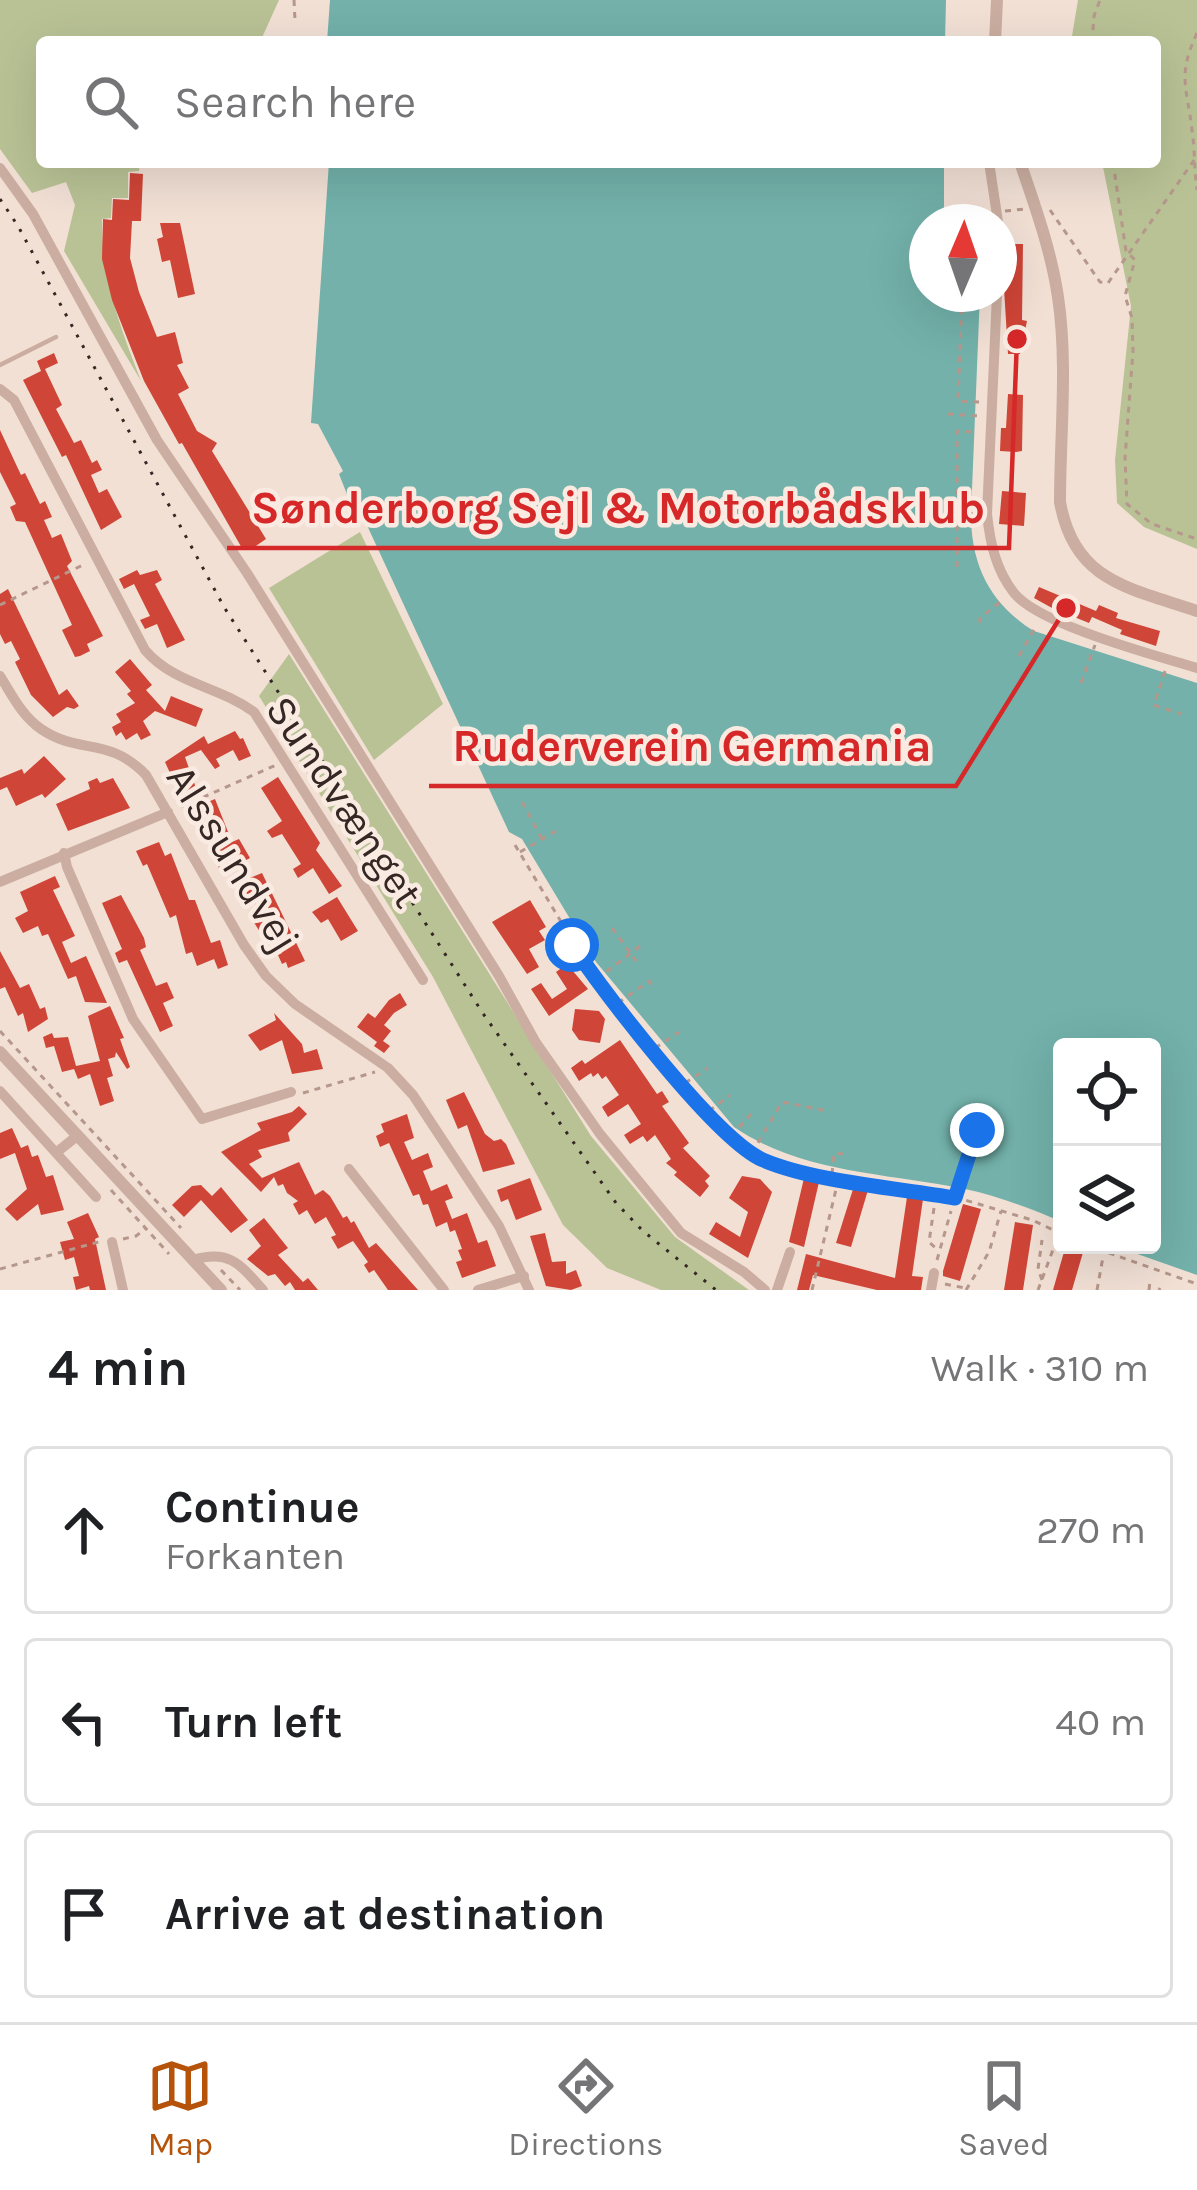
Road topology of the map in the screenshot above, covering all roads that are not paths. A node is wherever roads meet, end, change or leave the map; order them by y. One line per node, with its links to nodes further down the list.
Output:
1 (997, 0): 2 (street)
2 (995, 36)
3 (0, 168): 35 (street)
4 (990, 168): 6 (street)
5 (1022, 168): 11 (street)
6 (996, 204)
7 (996, 312): 12 (street)
8 (56, 337): 9 (lane)
9 (0, 365)
10 (0, 388): 17 (street, Sundvænget)
11 (1197, 611)
12 (1197, 668)
13 (0, 676): 14 (street, Alssundvej)
14 (168, 812): 15 (street); 28 (street, Alssundvej)
15 (64, 853): 16 (street); 20 (street)
16 (0, 882)
17 (423, 980)
18 (0, 1052): 21 (street)
19 (0, 1090): 22 (street)
20 (291, 1092)
21 (77, 1136): 22 (street); 27 (street)
22 (57, 1152): 24 (street)
23 (349, 1169): 32 (street)
24 (96, 1197)
25 (112, 1242): 29 (street)
26 (790, 1252): 36 (street)
27 (200, 1258): 30 (street); 31 (street)
28 (524, 1276): 33 (street); 34 (street, Alssundvej)
29 (123, 1290)
30 (221, 1290)
31 (263, 1290)
32 (444, 1290)
33 (478, 1290)
34 (529, 1290)
35 (765, 1290)
36 (778, 1290)

